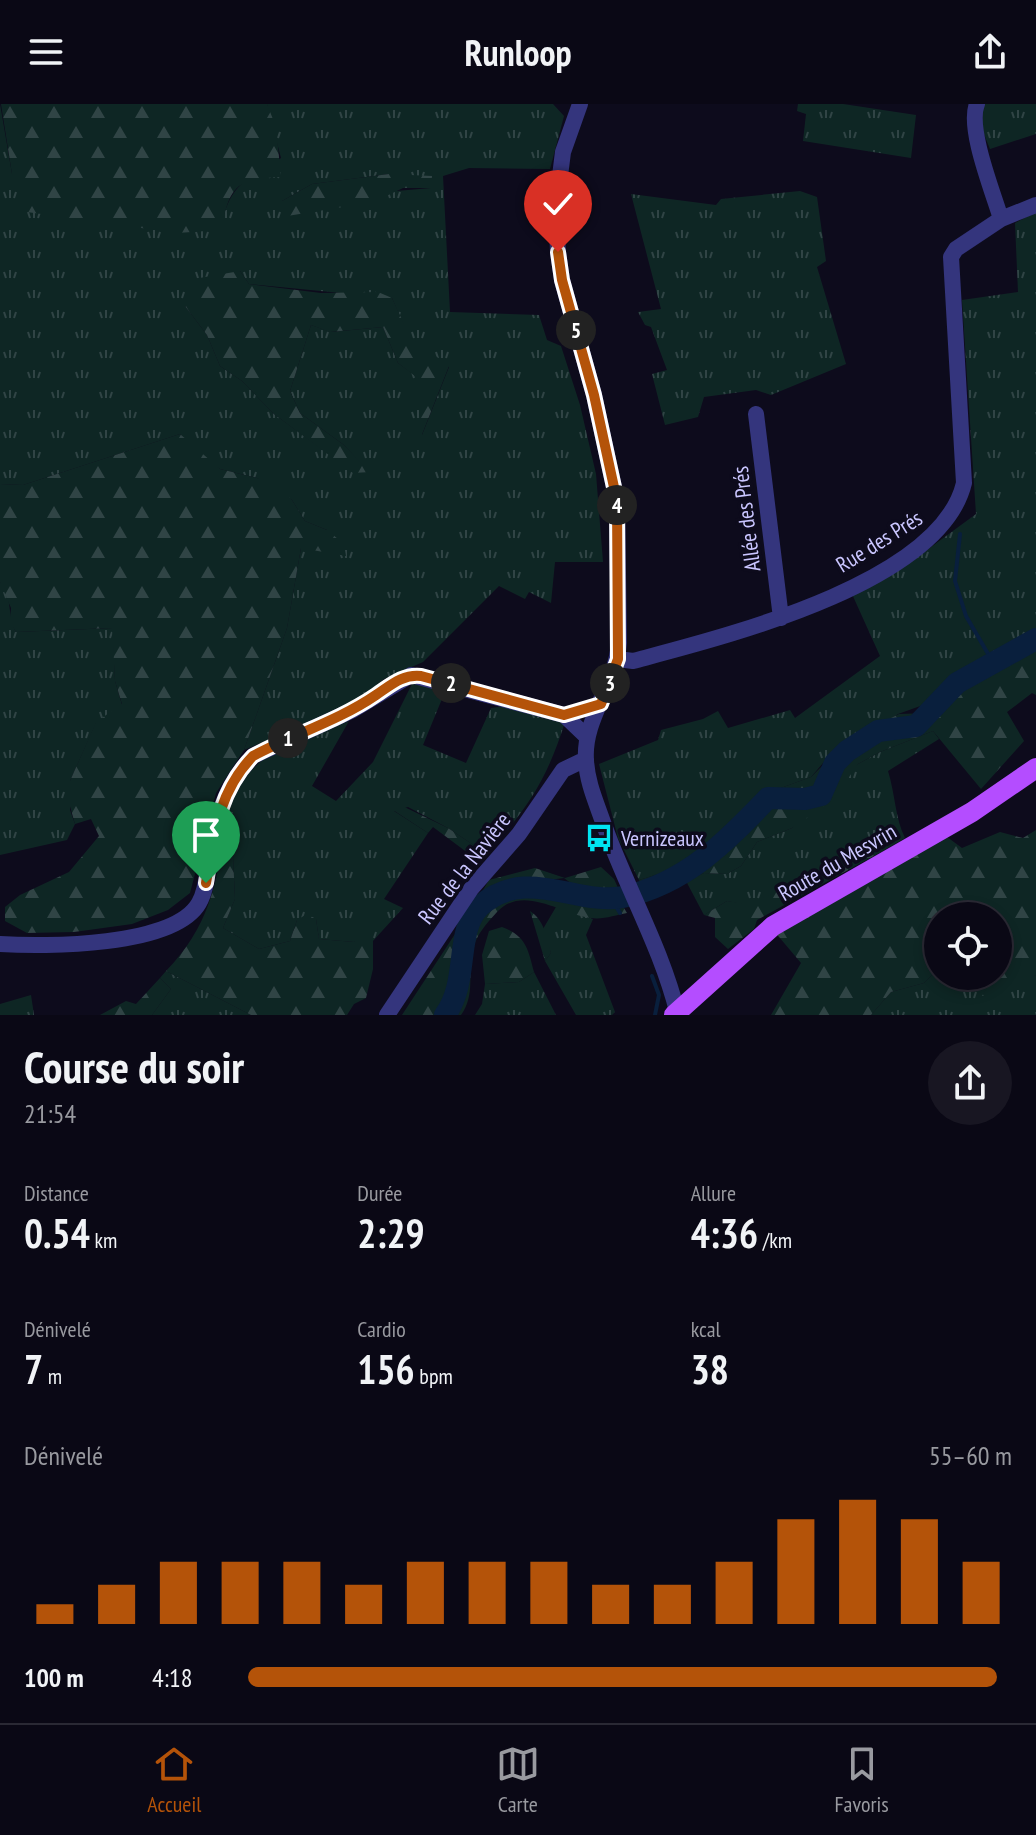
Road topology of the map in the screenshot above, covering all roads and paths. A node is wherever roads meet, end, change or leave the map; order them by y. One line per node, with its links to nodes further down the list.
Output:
1 (580, 104): 7 (street)
2 (977, 104): 4 (street)
3 (1036, 205): 4 (street, Rue des Prés)
4 (1001, 219): 6 (street, Rue des Prés)
5 (756, 414): 6 (street, Allée des Prés)
6 (781, 618): 7 (street, Rue des Prés)
7 (618, 659): 8 (street)
8 (601, 704): 9 (street); 10 (street)
9 (564, 715): 10 (street); 13 (street)
10 (587, 737): 11 (street)
11 (586, 759): 14 (street); 15 (street, Rue de la Navière)
12 (1036, 768): 14 (main road, Route du Mesvrin)
13 (0, 944)
14 (676, 1014)
15 (387, 1015)

